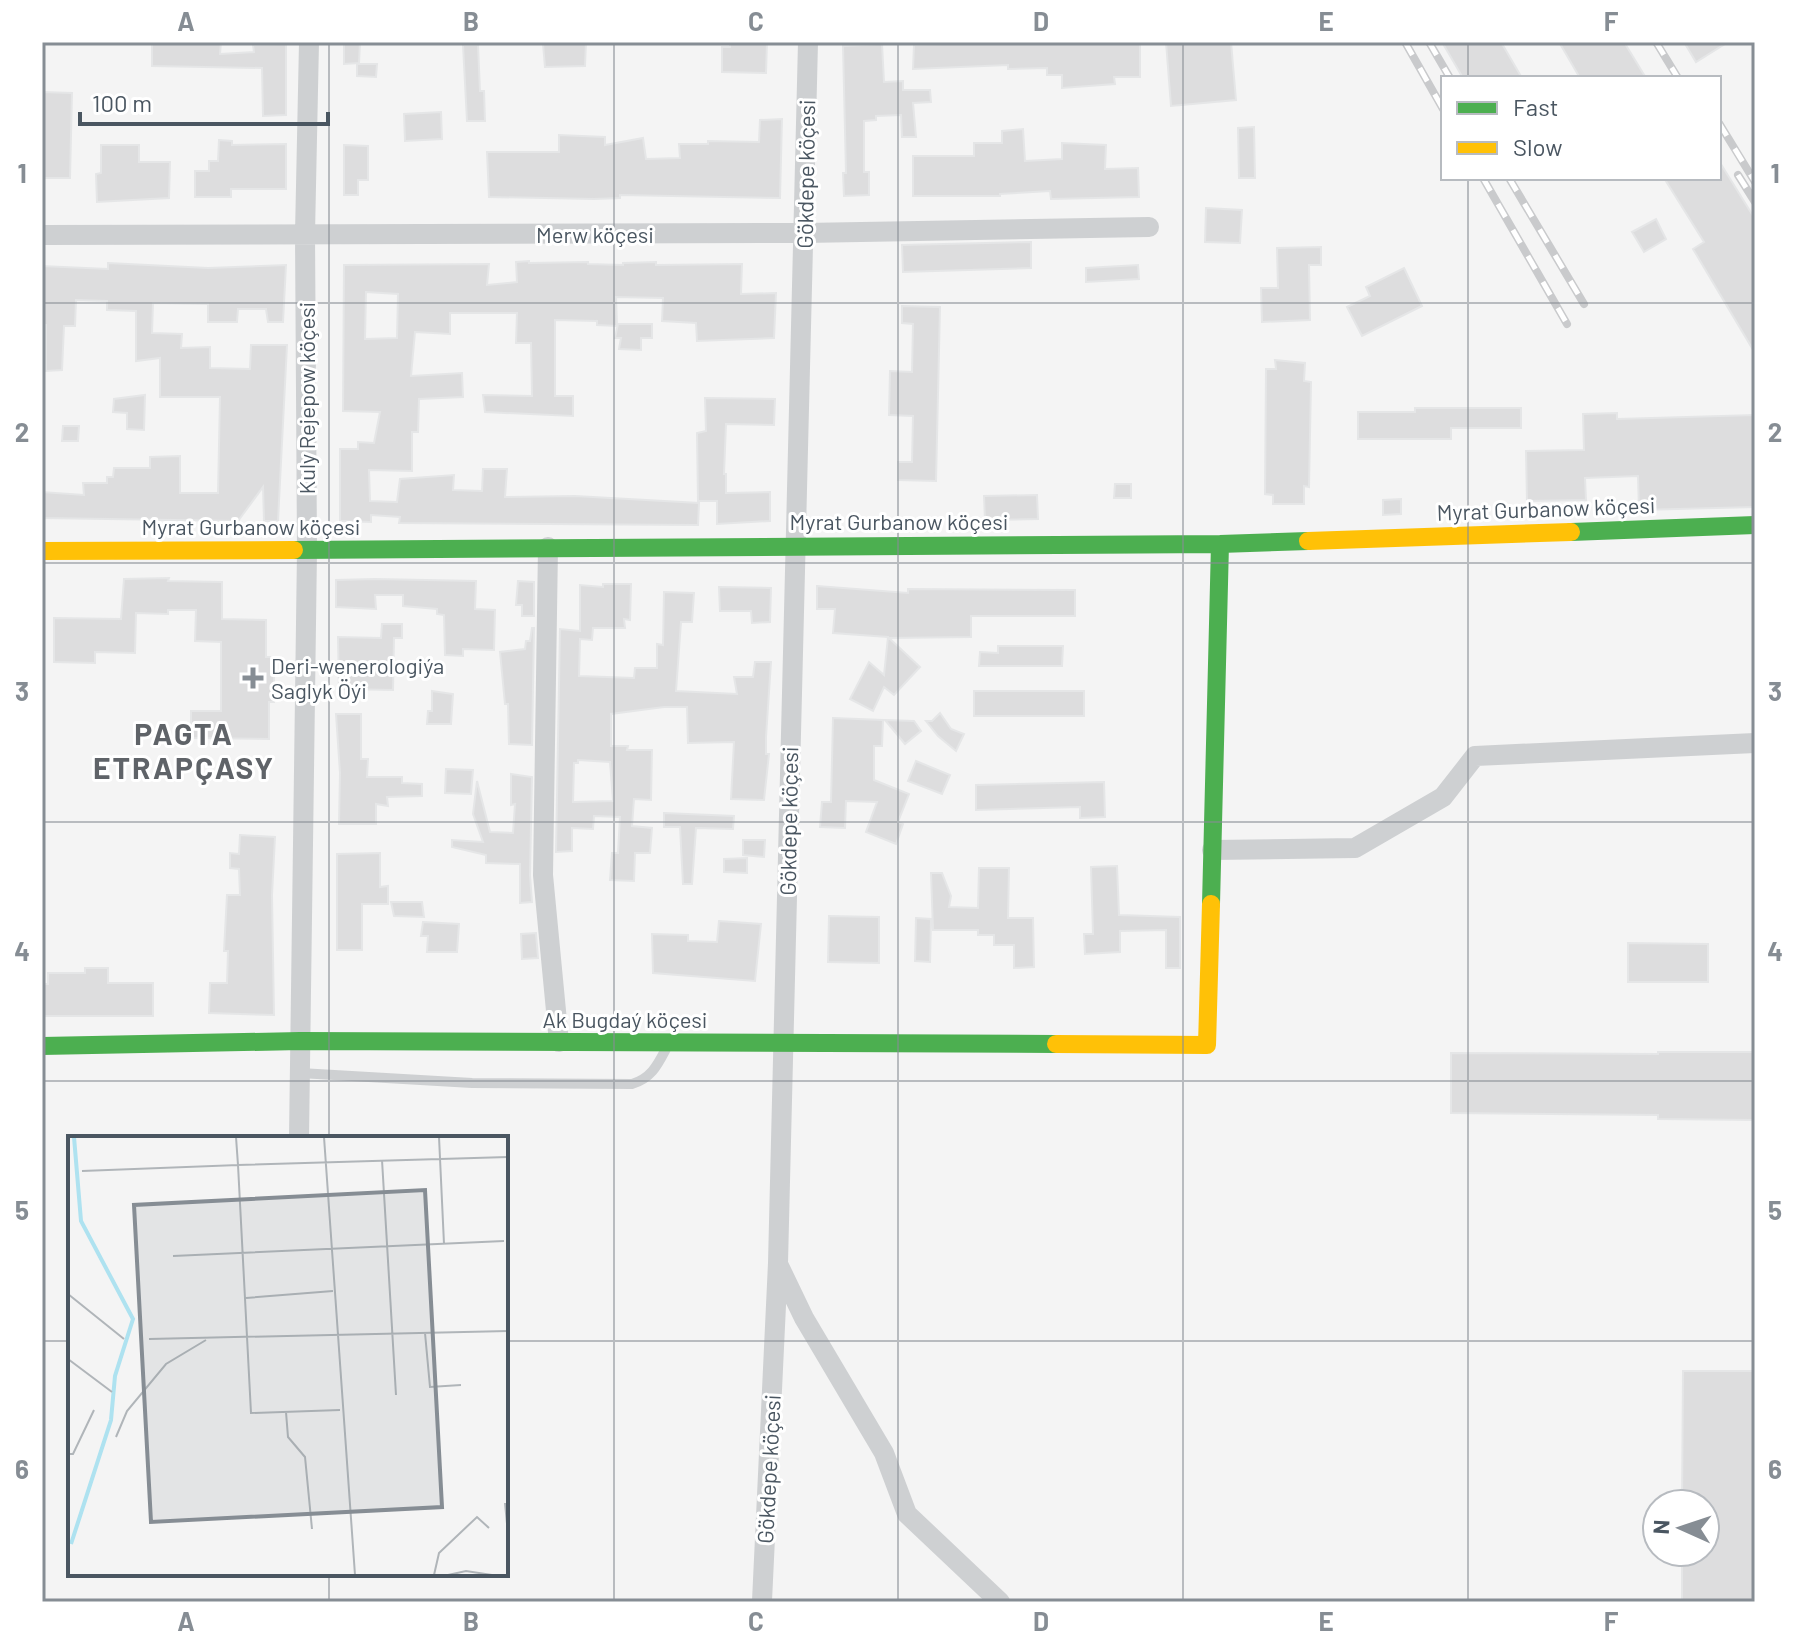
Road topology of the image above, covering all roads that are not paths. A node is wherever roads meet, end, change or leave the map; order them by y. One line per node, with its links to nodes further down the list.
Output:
1 (309, 42): 5 (street, Kuly Rejepow köçesi)
2 (808, 42): 4 (street, Gökdepe köçesi)
3 (1149, 227): 4 (street, Merw köçesi)
4 (804, 233): 5 (street, Merw köçesi); 9 (street, Gökdepe köçesi)
5 (305, 234): 6 (street, Merw köçesi); 11 (street, Kuly Rejepow köçesi)
6 (42, 235)
7 (1755, 525): 8 (street, Myrat Gurbanow köçesi)
8 (1220, 544): 9 (street, Myrat Gurbanow köçesi); 14 (street)
9 (794, 546): 10 (street, Myrat Gurbanow köçesi); 18 (street, Gökdepe köçesi)
10 (548, 547): 11 (street, Myrat Gurbanow köçesi); 16 (street)
11 (307, 550): 12 (street, Myrat Gurbanow köçesi); 15 (street, Kuly Rejepow köçesi)
12 (42, 551)
13 (1755, 743): 14 (street)
14 (1212, 850): 18 (street, Ak Bugdaý köçesi)
15 (300, 1041): 16 (street, Ak Bugdaý köçesi); 19 (street, Ak Bugdaý köçesi); 20 (street, Kuly Rejepow köçesi)
16 (559, 1042): 17 (street, Ak Bugdaý köçesi)
17 (669, 1043): 18 (street, Ak Bugdaý köçesi); 20 (lane)
18 (783, 1043): 22 (street, Gökdepe köçesi)
19 (42, 1046)
20 (300, 1073): 21 (street, Kuly Rejepow köçesi)
21 (299, 1136)
22 (778, 1263): 23 (street, Gökdepe köçesi); 24 (street)
23 (762, 1601)
24 (1000, 1602)

